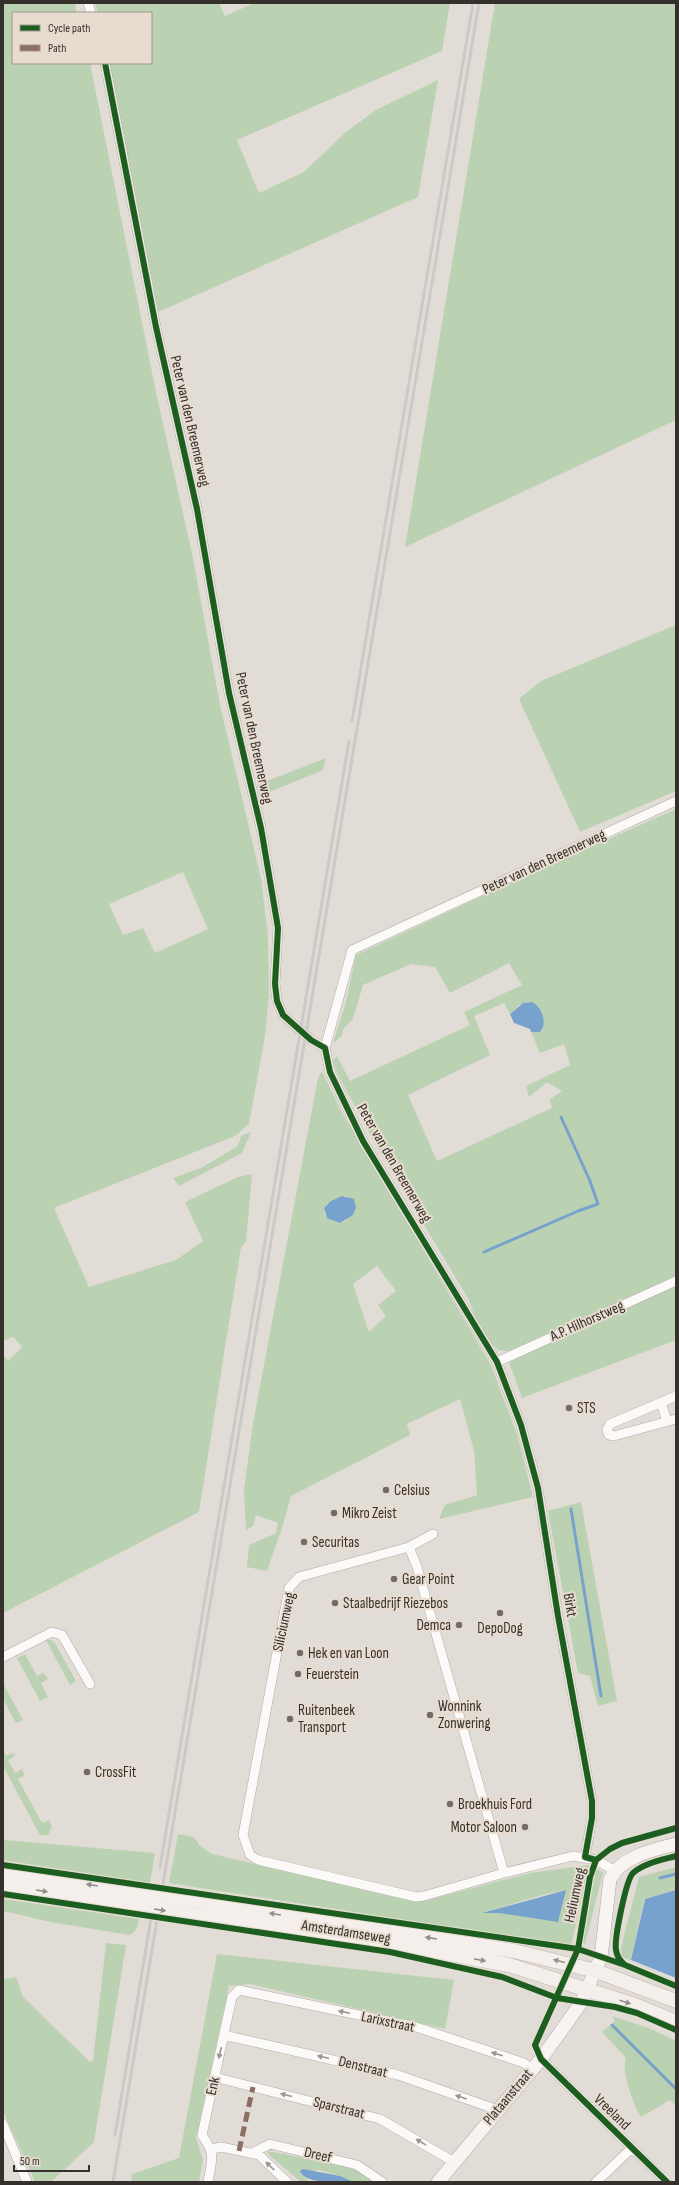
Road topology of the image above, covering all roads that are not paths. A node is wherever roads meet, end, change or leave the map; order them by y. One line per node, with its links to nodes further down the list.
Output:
1 (105, 64): 3 (street, Peter van den Breemerweg)
2 (676, 801): 3 (street, Peter van den Breemerweg)
3 (325, 1048): 5 (street, Peter van den Breemerweg)
4 (676, 1281): 5 (street, A.P. Hilhorstweg)
5 (497, 1362): 14 (street, Birkt)
6 (676, 1396): 7 (street)
7 (661, 1402): 8 (street); 8 (street)
8 (672, 1420)
9 (433, 1534): 10 (street, Siliciumweg)
10 (409, 1547): 17 (street); 17 (street, Siliciumweg)
11 (3, 1657): 12 (street)
12 (90, 1684)
13 (676, 1844): 15 (street)
14 (584, 1858): 15 (street, Siliciumweg); 17 (street, Siliciumweg)
15 (614, 1870): 21 (street, Heliumweg)
16 (3, 1872): 19 (main road, Amsterdamseweg, one-way to 16)
17 (504, 1873)
18 (3, 1884): 19 (main road, Amsterdamseweg, one-way to 19)
19 (129, 1898): 20 (main road, Amsterdamseweg, bridge)
20 (193, 1908): 21 (main road, Amsterdamseweg, one-way to 20); 23 (main road, Amsterdamseweg, one-way to 23)
21 (596, 1971): 23 (street, Heliumweg); 24 (main road, Amsterdamseweg)
22 (239, 1990): 26 (street, Enk); 28 (street, Larixstraat, one-way to 22)
23 (588, 1990): 25 (main road, Amsterdamseweg, one-way to 25); 27 (street, Plataanstraat)
24 (676, 2001)
25 (676, 2022)
26 (224, 2035): 29 (street, Enk, one-way to 29); 30 (street, Denstraat, one-way to 26)
27 (541, 2059): 28 (street, Plataanstraat); 33 (street, Vreeland)
28 (532, 2069): 30 (street, Plataanstraat)
29 (214, 2077): 32 (street, Enk); 35 (street, Sparstraat, one-way to 29)
30 (498, 2110): 35 (street, Plataanstraat)
31 (3, 2124): 36 (street)
32 (212, 2148): 34 (street); 37 (street)
33 (632, 2148): 41 (street); 42 (street, Vreeland)
34 (252, 2153): 38 (street, one-way to 34); 39 (street, Dreef)
35 (454, 2162): 40 (street, Plataanstraat)
36 (28, 2182)
37 (208, 2182)
38 (287, 2182)
39 (382, 2182)
40 (438, 2182)
41 (596, 2182)
42 (667, 2182)

